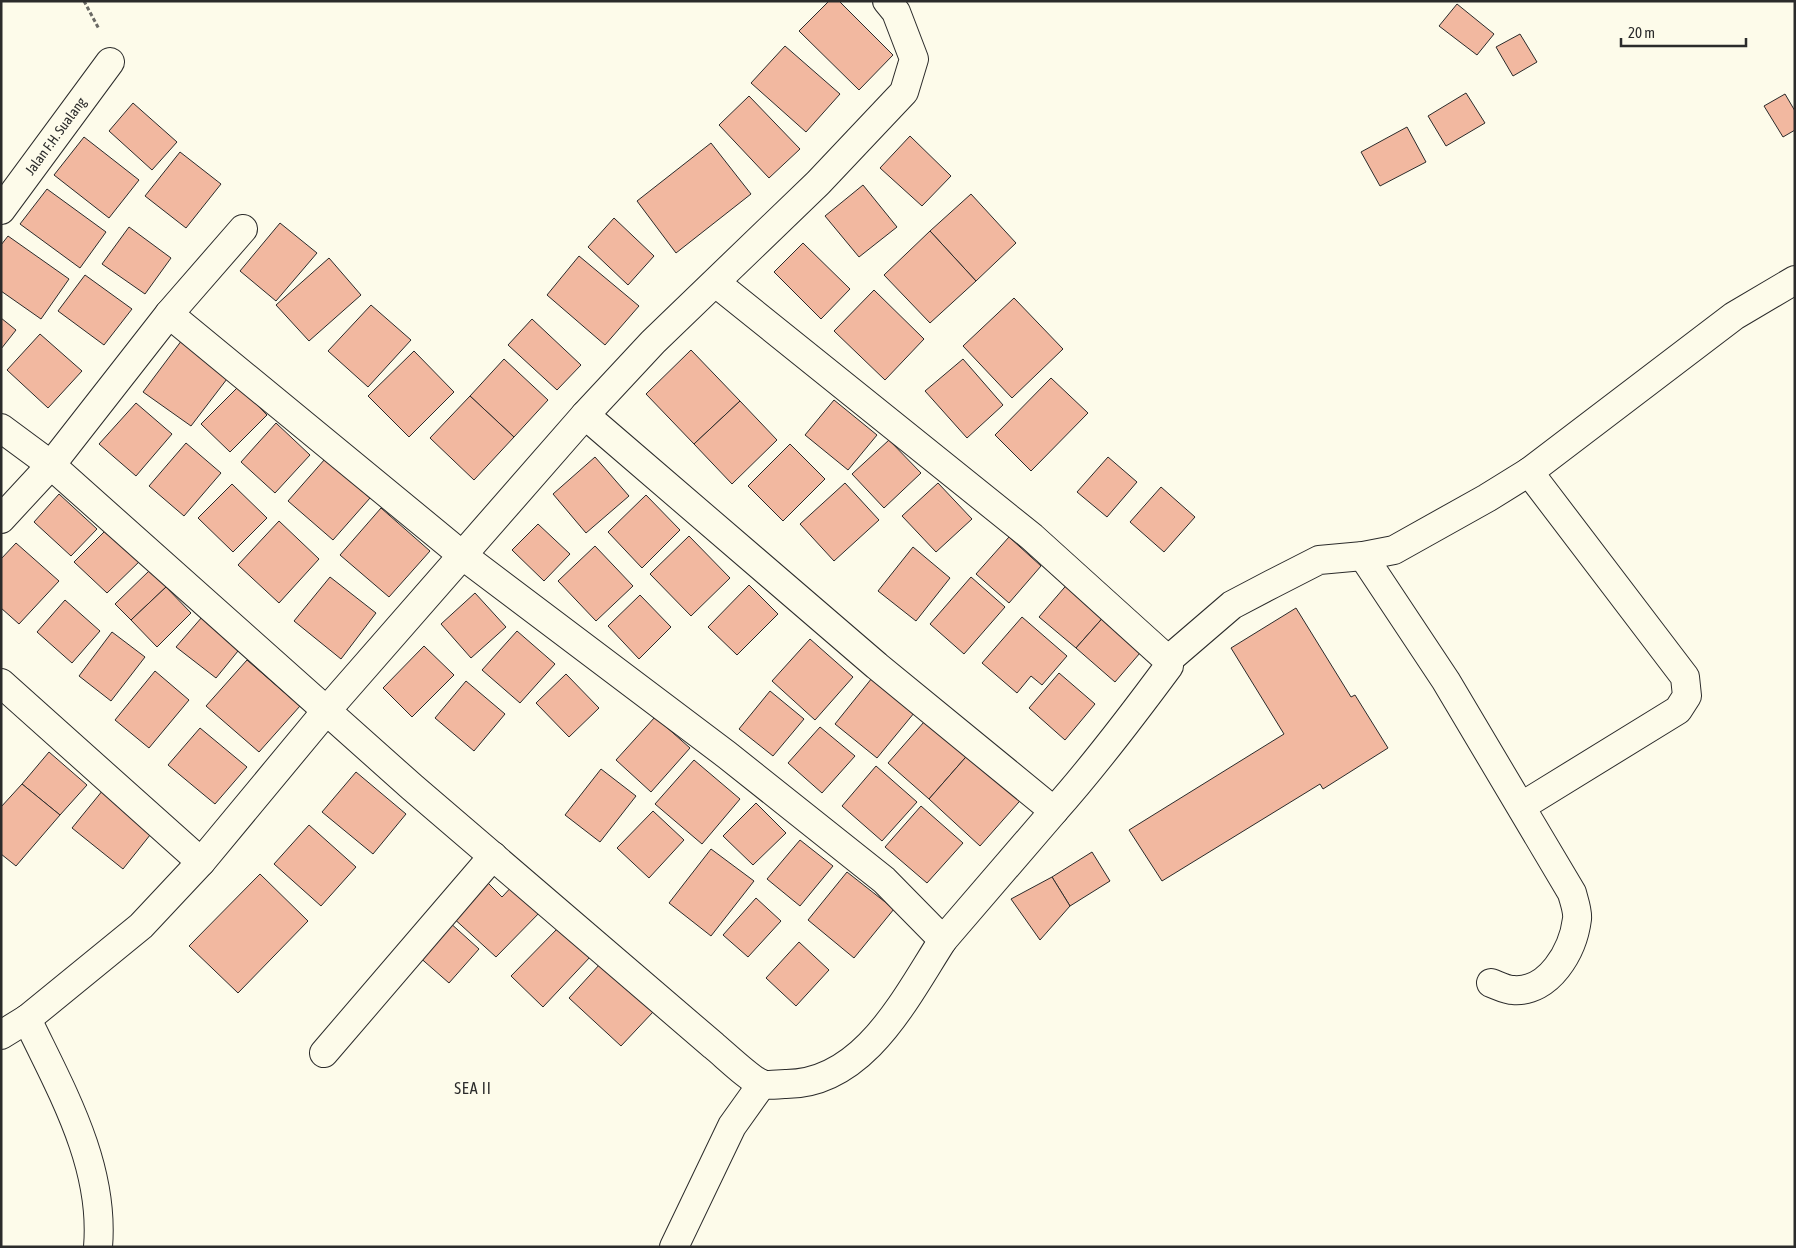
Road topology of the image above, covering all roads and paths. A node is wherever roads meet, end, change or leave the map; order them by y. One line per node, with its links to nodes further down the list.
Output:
1 (887, 1): 6 (street)
2 (110, 62): 3 (street, Jalan F.H. Sualang)
3 (1, 210)
4 (243, 229): 7 (street)
5 (1795, 280): 11 (street)
6 (716, 283): 8 (street); 15 (street)
7 (169, 314): 10 (street); 13 (street)
8 (585, 414): 13 (street); 19 (street)
9 (1, 428): 10 (street)
10 (51, 465): 12 (street); 17 (street)
11 (1529, 472): 14 (street); 18 (street)
12 (1, 520)
13 (462, 555): 17 (street); 22 (street)
14 (1363, 556): 15 (street); 18 (street)
15 (1168, 660): 19 (street)
16 (1, 683): 21 (street)
17 (327, 710): 20 (street); 21 (street)
18 (1522, 806): 23 (street)
19 (1054, 811): 22 (street)
20 (493, 856): 26 (street); 27 (street)
21 (201, 862): 24 (street)
22 (943, 940): 27 (street)
23 (1491, 983)
24 (27, 1019): 25 (street); 28 (street)
25 (1, 1034)
26 (324, 1053)
27 (762, 1084): 29 (street)
28 (98, 1247)
29 (674, 1247)

